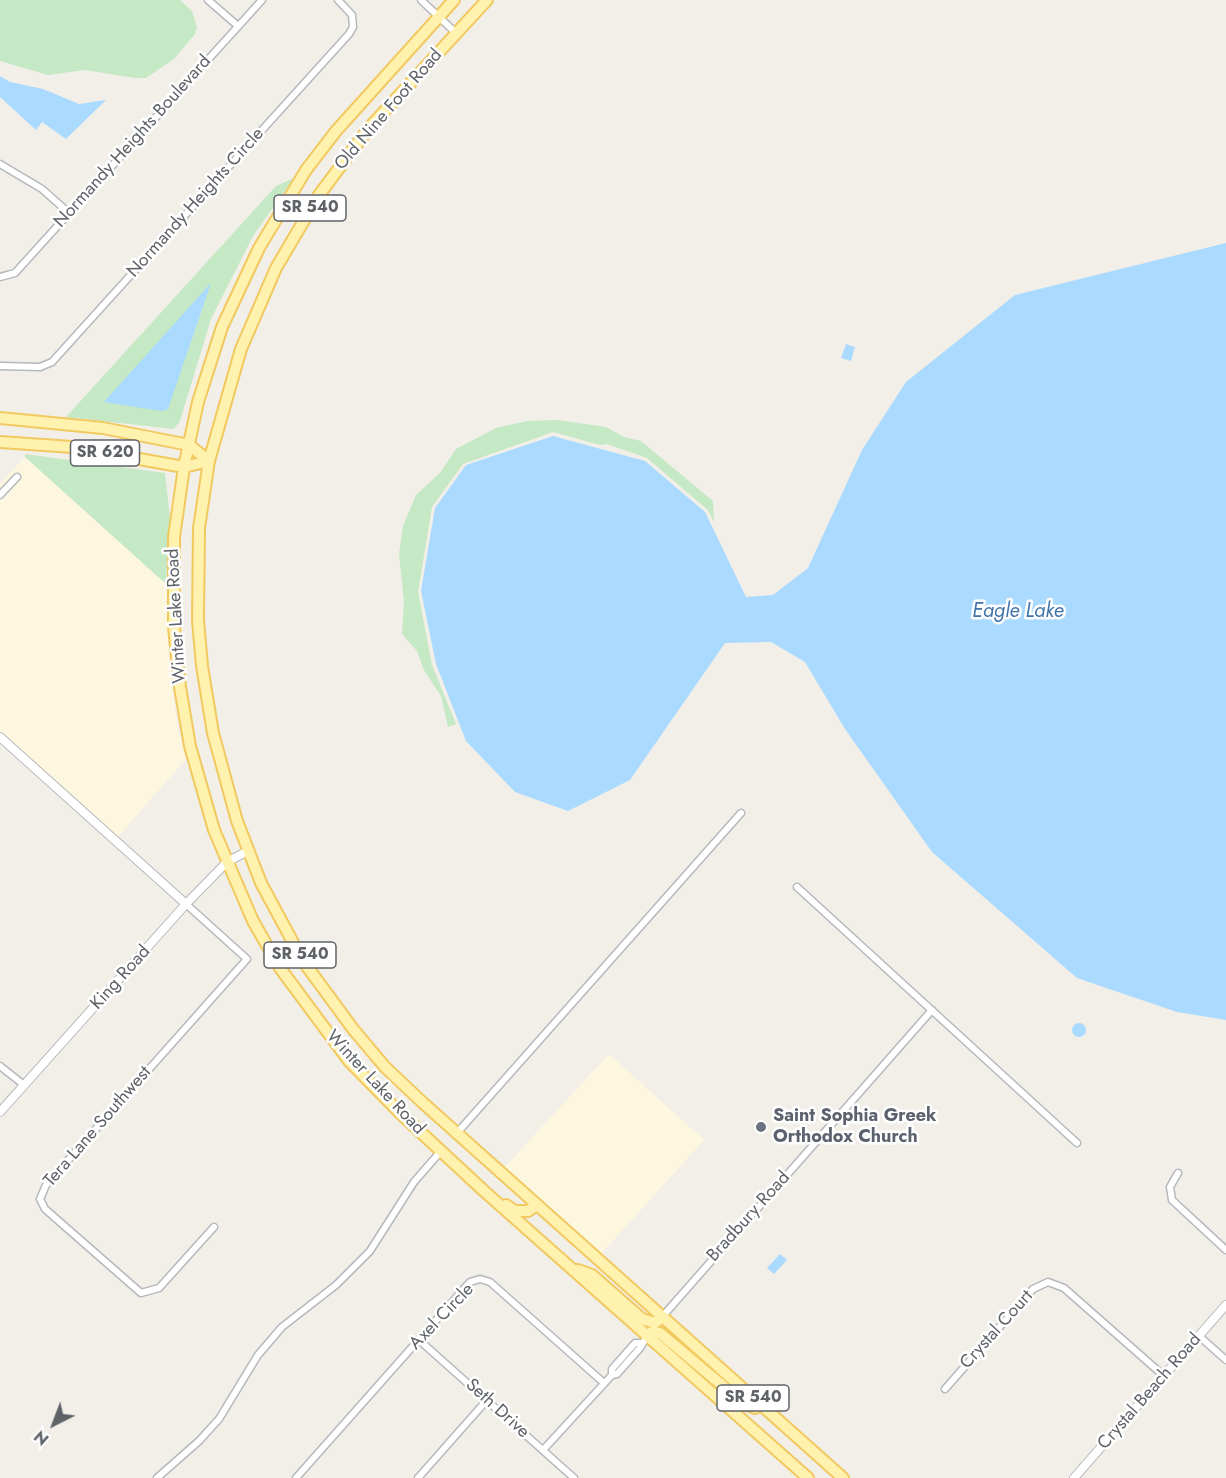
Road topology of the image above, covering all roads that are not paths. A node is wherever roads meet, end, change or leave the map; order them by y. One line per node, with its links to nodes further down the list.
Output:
1 (208, 0): 8 (street)
2 (262, 0): 8 (street, Normandy Heights Boulevard)
3 (338, 0): 13 (street, Normandy Heights Circle)
4 (421, 0): 7 (street)
5 (454, 0): 7 (main road, Old Nine Foot Road / SR 540)
6 (486, 0): 9 (main road, Old Nine Foot Road / SR 540)
7 (439, 16): 9 (street); 16 (main road, Old Nine Foot Road / SR 540)
8 (238, 26): 11 (street, Normandy Heights Boulevard)
9 (456, 33): 17 (main road, Old Nine Foot Road / SR 540)
10 (0, 164): 11 (street)
11 (69, 213): 12 (street, Normandy Heights Boulevard)
12 (0, 277)
13 (0, 366)
14 (0, 418): 16 (main road, SR 620)
15 (0, 442): 18 (main road, SR 620)
16 (189, 445): 17 (main road, SR 620); 18 (main road, Winter Lake Road / SR 540)
17 (209, 461): 18 (main road, SR 620); 23 (main road, Winter Lake Road / SR 540)
18 (184, 467): 24 (main road, Winter Lake Road / SR 540)
19 (16, 477): 20 (street)
20 (0, 495)
21 (0, 737): 26 (street)
22 (741, 813): 31 (street)
23 (248, 851): 24 (street, King Road); 31 (main road, Winter Lake Road / SR 540)
24 (227, 862): 26 (street, King Road); 33 (main road, Winter Lake Road / SR 540)
25 (797, 887): 27 (street)
26 (186, 904): 29 (street, King Road); 37 (street, Tera Lane Southwest)
27 (932, 1010): 32 (street); 41 (street, Bradbury Road)
28 (0, 1066): 29 (street)
29 (24, 1085): 30 (street, King Road)
30 (0, 1112)
31 (457, 1133): 36 (main road, Winter Lake Road / SR 540)
32 (1077, 1143)
33 (441, 1151): 34 (main road, Winter Lake Road / SR 540); 52 (street)
34 (463, 1171): 36 (main road); 39 (main road, Winter Lake Road / SR 540)
35 (1178, 1173): 38 (street)
36 (537, 1205): 41 (main road, Winter Lake Road / SR 540)
37 (214, 1227)
38 (1226, 1250)
39 (572, 1269): 41 (main road); 43 (main road, Winter Lake Road / SR 540)
40 (1226, 1305): 42 (street, Crystal Beach Road)
41 (662, 1317): 50 (main road, Winter Lake Road / SR 540)
42 (1199, 1336): 45 (street); 46 (street, Crystal Beach Road)
43 (644, 1339): 47 (street); 50 (main road); 56 (main road, Winter Lake Road / SR 540)
44 (419, 1340): 47 (street, Axel Circle); 49 (street, Seth Drive); 53 (street, Axel Circle)
45 (1226, 1360)
46 (1164, 1376): 48 (street, Crystal Court); 58 (street, Crystal Beach Road)
47 (604, 1383): 51 (street)
48 (945, 1389)
49 (487, 1400): 51 (street, Seth Drive); 54 (street)
50 (761, 1405): 57 (main road, Winter Lake Road / SR 540)
51 (543, 1450): 55 (street, Seth Drive)
52 (157, 1478)
53 (296, 1478)
54 (418, 1478)
55 (574, 1478)
56 (808, 1478)
57 (843, 1478)
58 (1074, 1478)

